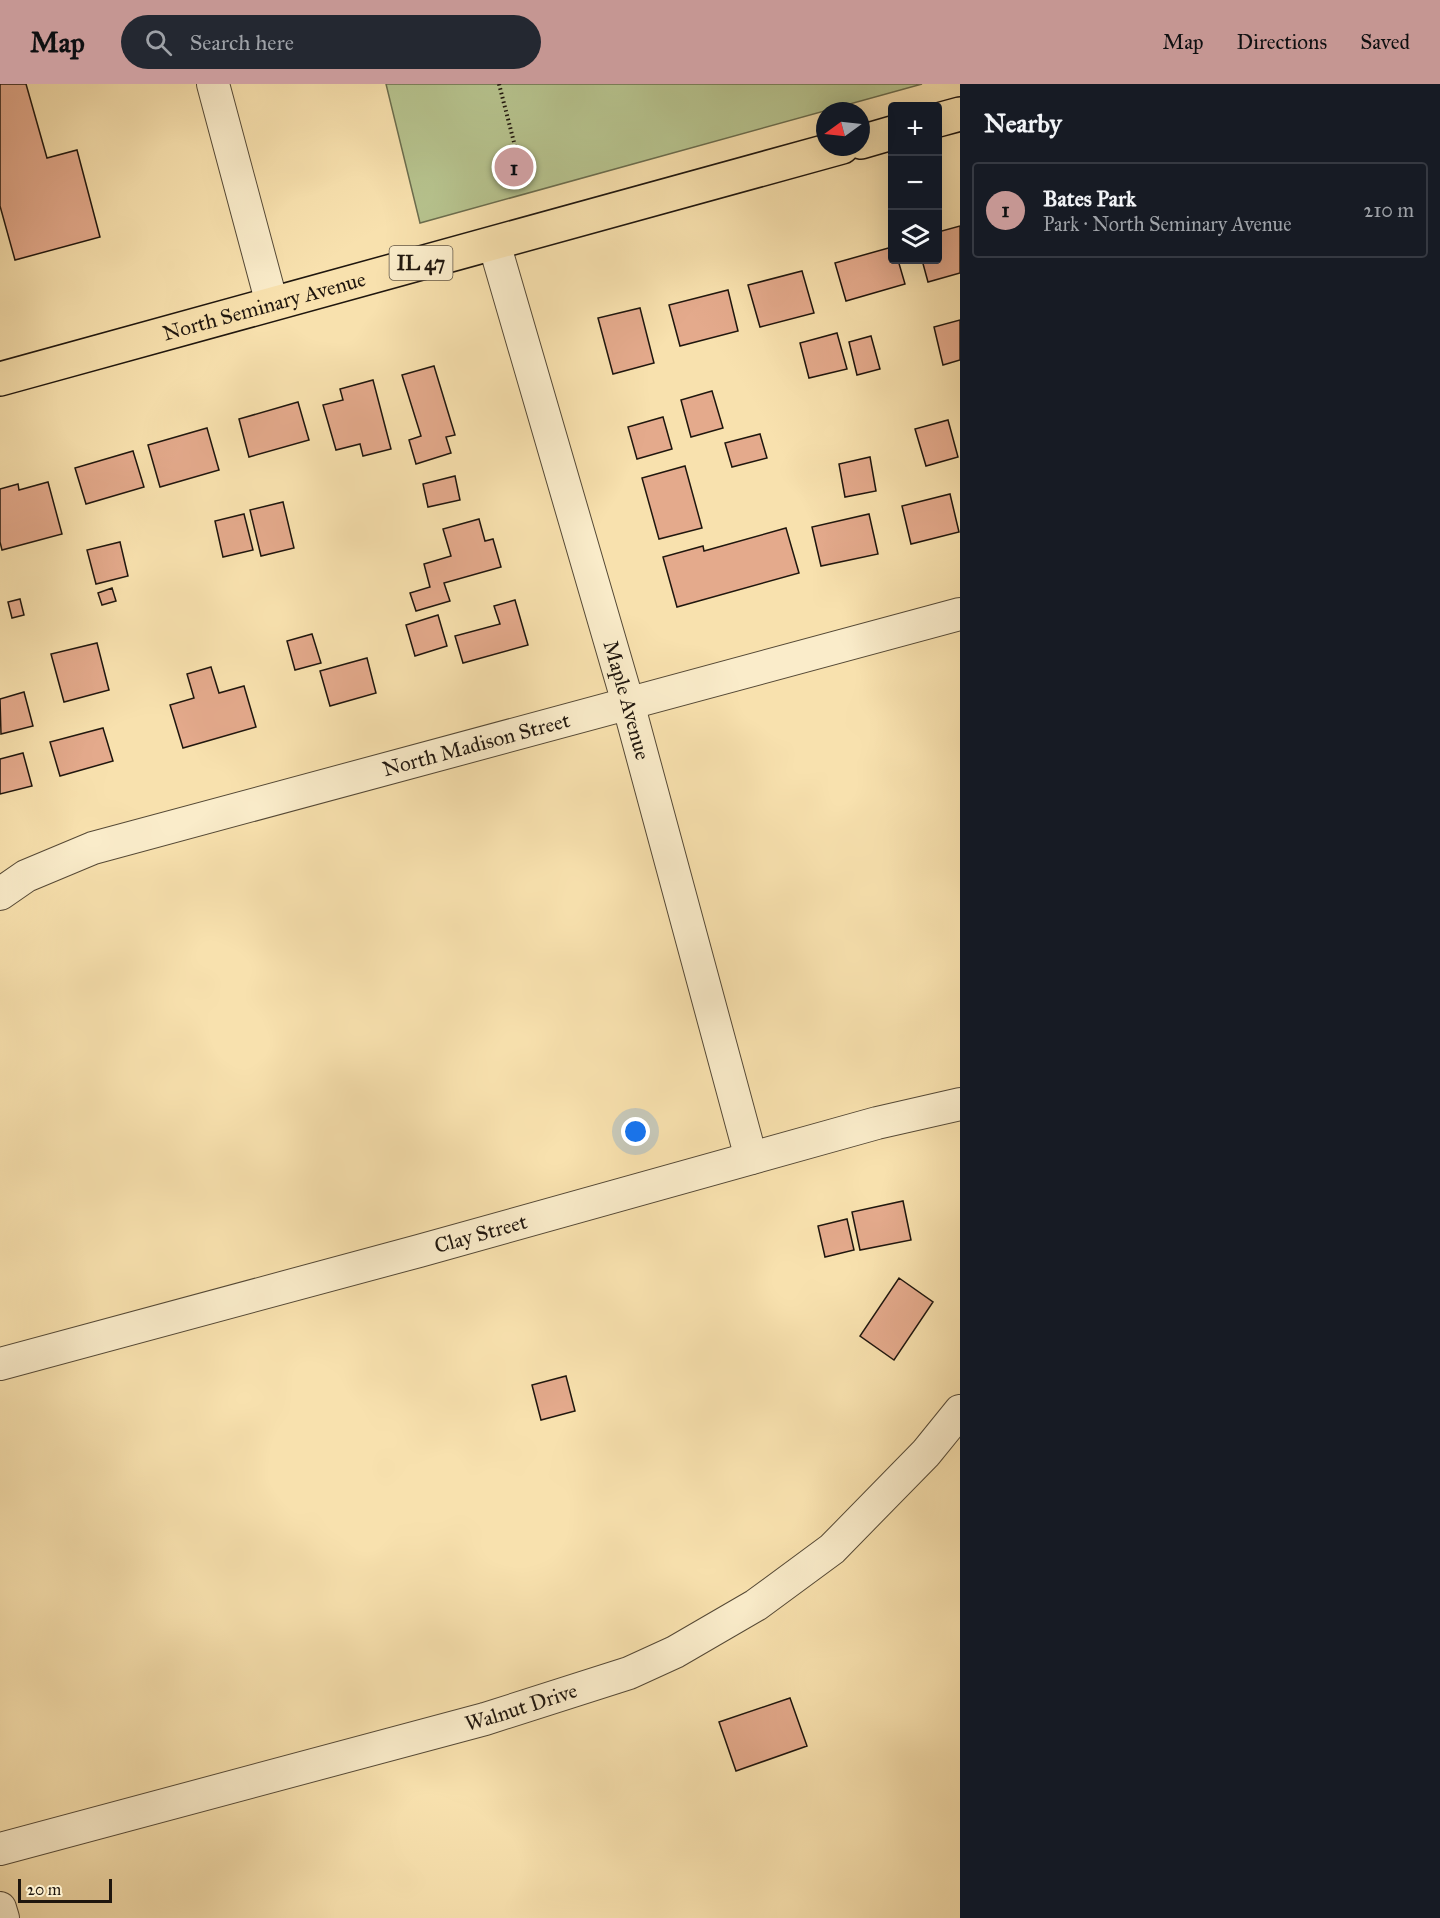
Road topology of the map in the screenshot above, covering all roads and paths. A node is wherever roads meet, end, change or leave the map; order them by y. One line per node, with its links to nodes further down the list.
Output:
1 (213, 84): 10 (street)
2 (498, 84): 7 (path)
3 (960, 114): 4 (main road)
4 (942, 119)
5 (888, 134): 6 (main road)
6 (870, 139)
7 (517, 154)
8 (816, 154): 9 (main road, North Seminary Avenue / IL 47)
9 (494, 243): 10 (main road, North Seminary Avenue / IL 47); 13 (street, Maple Avenue)
10 (272, 304): 11 (main road, North Seminary Avenue / IL 47)
11 (0, 379)
12 (960, 614): 13 (street, North Madison Street)
13 (628, 703): 14 (street, North Madison Street); 16 (street, Maple Avenue)
14 (0, 894)
15 (960, 1104): 16 (street, Clay Street)
16 (751, 1158): 17 (street, Clay Street)
17 (0, 1364)
18 (960, 1411): 19 (street, Walnut Drive)
19 (0, 1849)
20 (0, 1908): 21 (street)
21 (3, 1918)

